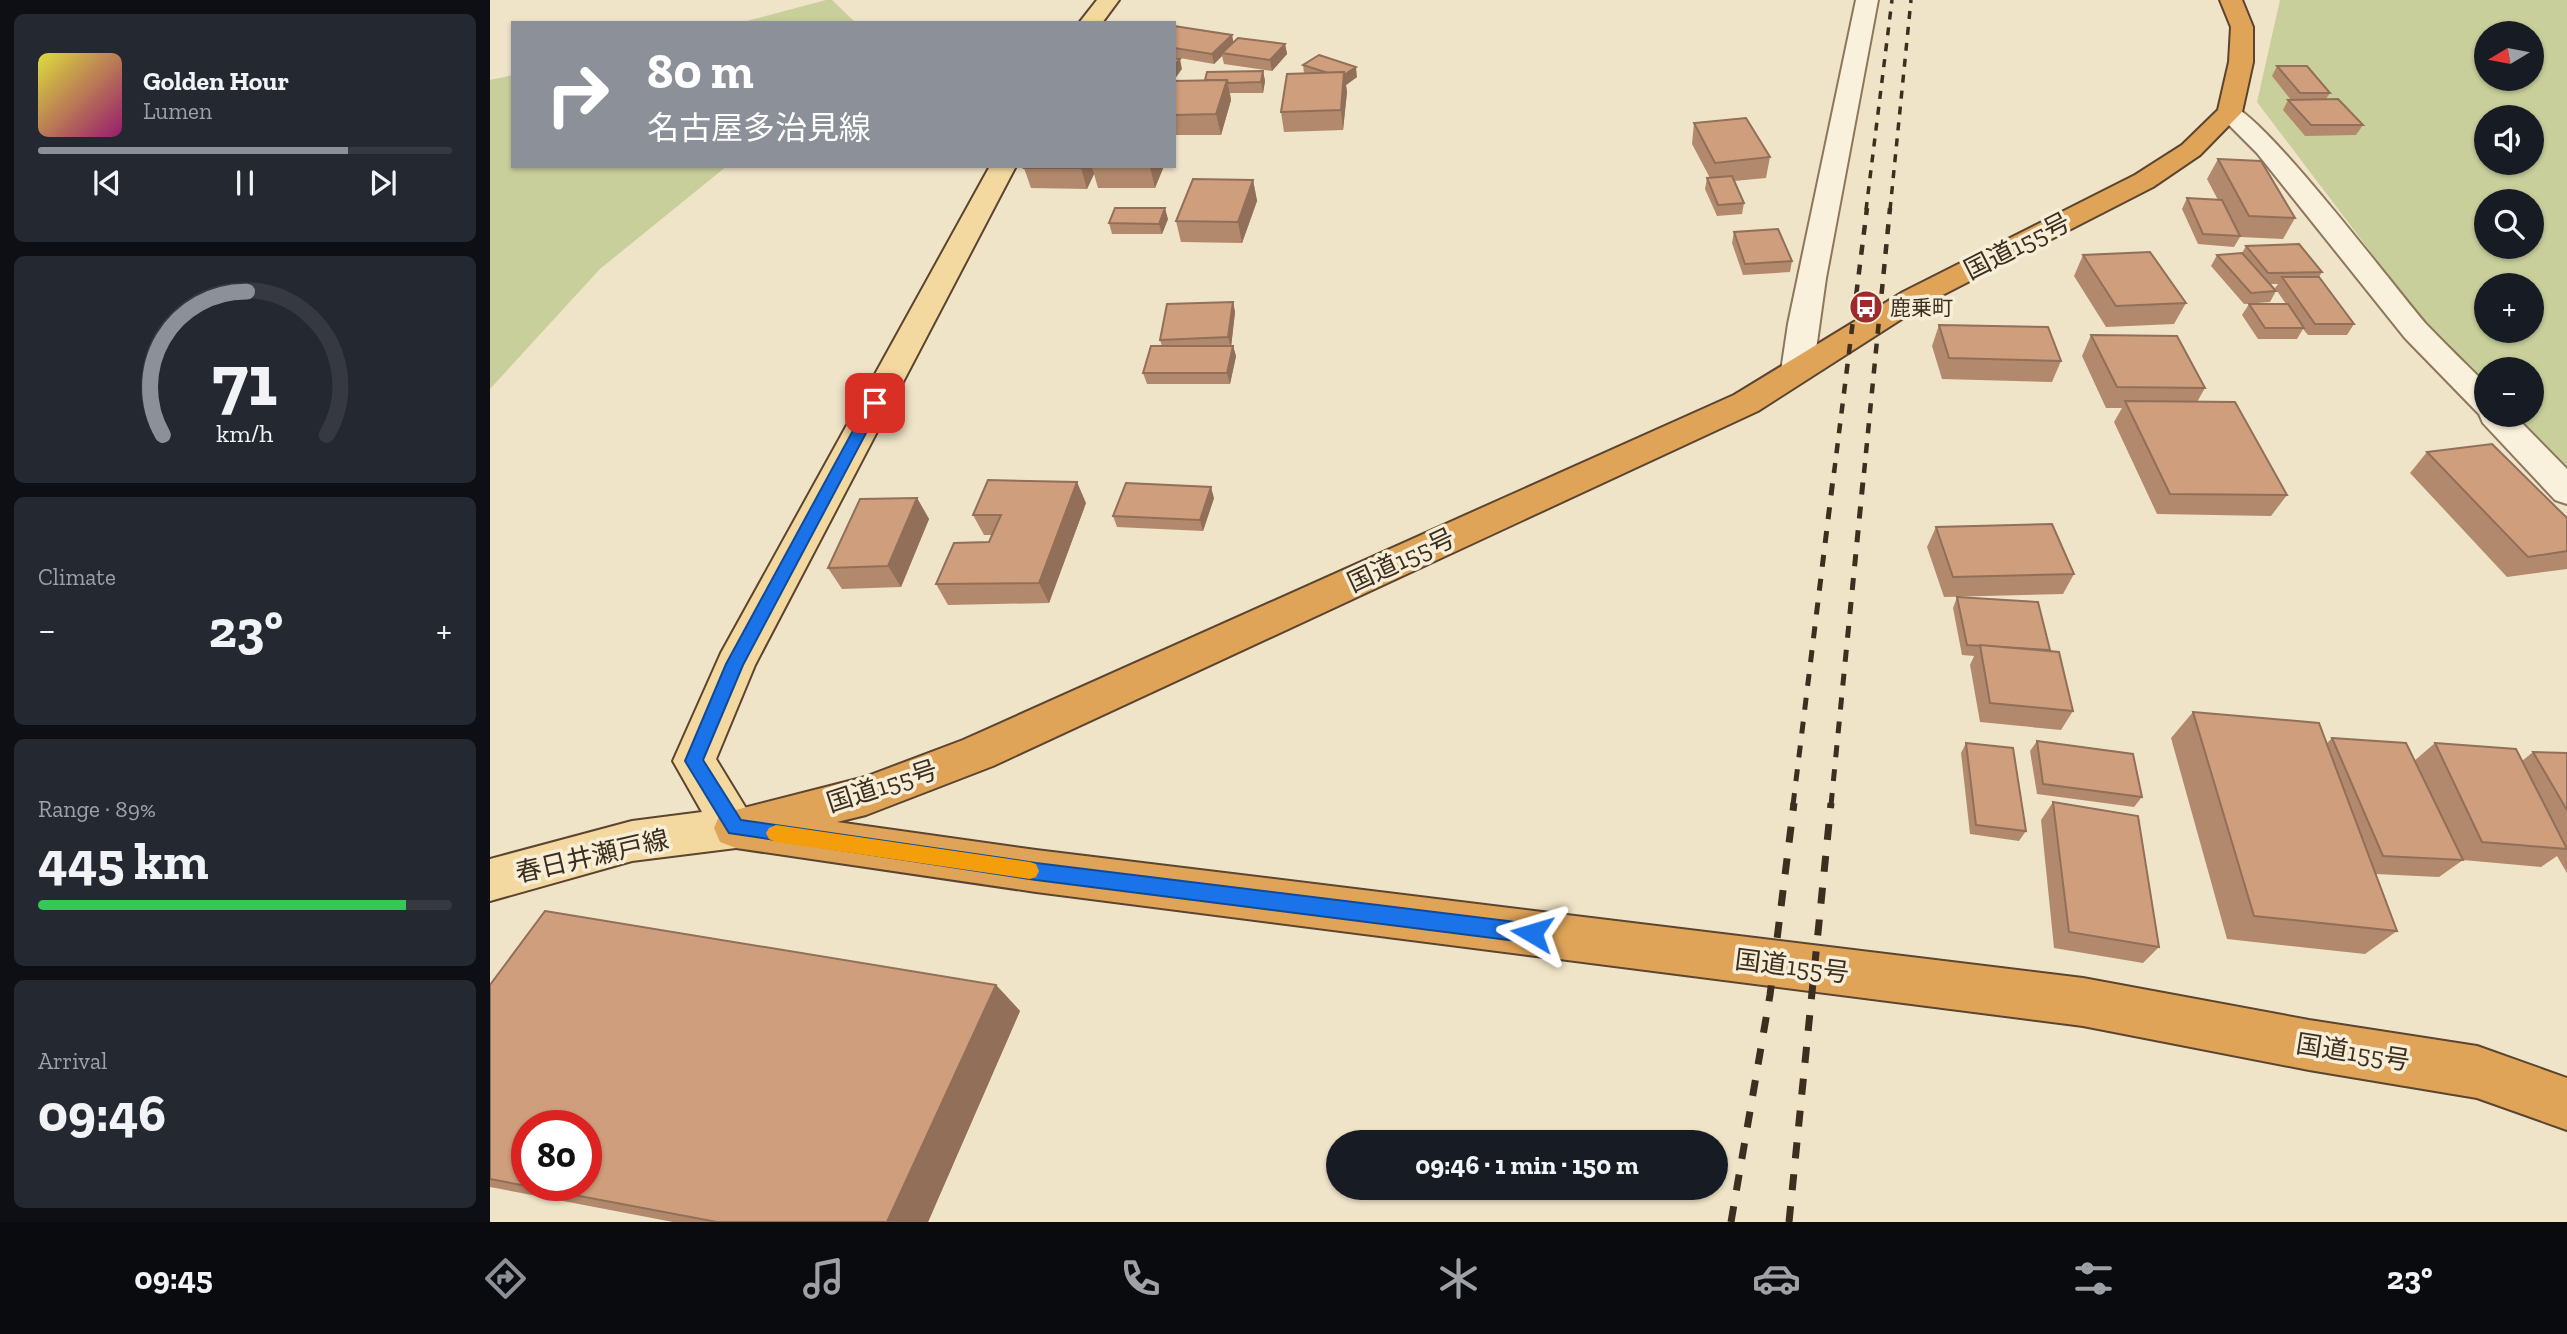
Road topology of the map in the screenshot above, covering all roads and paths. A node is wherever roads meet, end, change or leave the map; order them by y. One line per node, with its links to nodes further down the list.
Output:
1 (1108, 0): 4 (main road)
2 (1867, 0): 7 (street)
3 (2231, 0): 5 (highway)
4 (1092, 21)
5 (2230, 112): 7 (highway, 国道155号); 8 (street)
6 (1002, 168): 11 (main road)
7 (1797, 371): 11 (highway, 国道155号)
8 (2474, 391)
9 (2507, 427): 10 (street)
10 (2567, 491)
11 (736, 828): 12 (main road, 春日井瀬戸線); 13 (highway, 国道155号)
12 (490, 880)
13 (2567, 1104)

